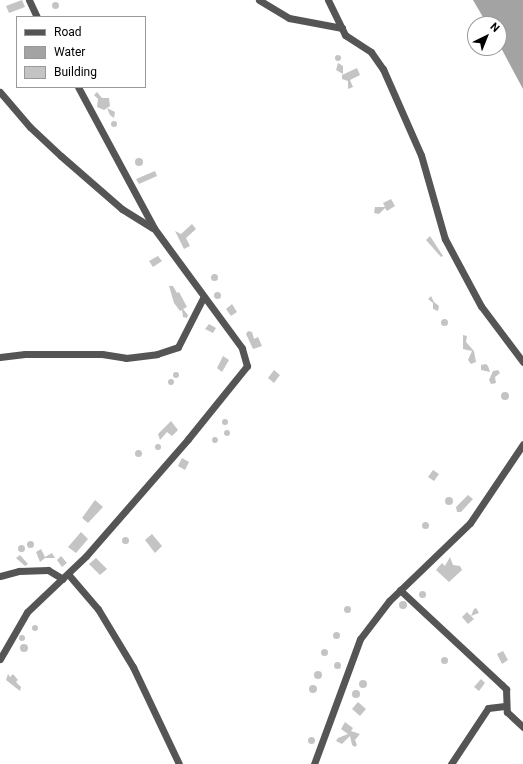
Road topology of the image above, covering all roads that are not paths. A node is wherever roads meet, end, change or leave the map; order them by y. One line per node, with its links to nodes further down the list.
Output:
1 (29, 0): 4 (street)
2 (259, 0): 5 (street)
3 (328, 0): 5 (street)
4 (37, 16)
5 (342, 28): 11 (street)
6 (79, 88): 8 (street)
7 (0, 92): 8 (street)
8 (154, 228): 9 (street)
9 (203, 298): 10 (street); 14 (street)
10 (0, 357)
11 (523, 362)
12 (523, 444): 15 (street)
13 (0, 576): 14 (street)
14 (65, 577): 16 (street); 19 (street)
15 (400, 590): 17 (street); 20 (street)
16 (0, 659)
17 (505, 706): 18 (street); 21 (street)
18 (523, 727)
19 (179, 764)
20 (314, 764)
21 (451, 764)

